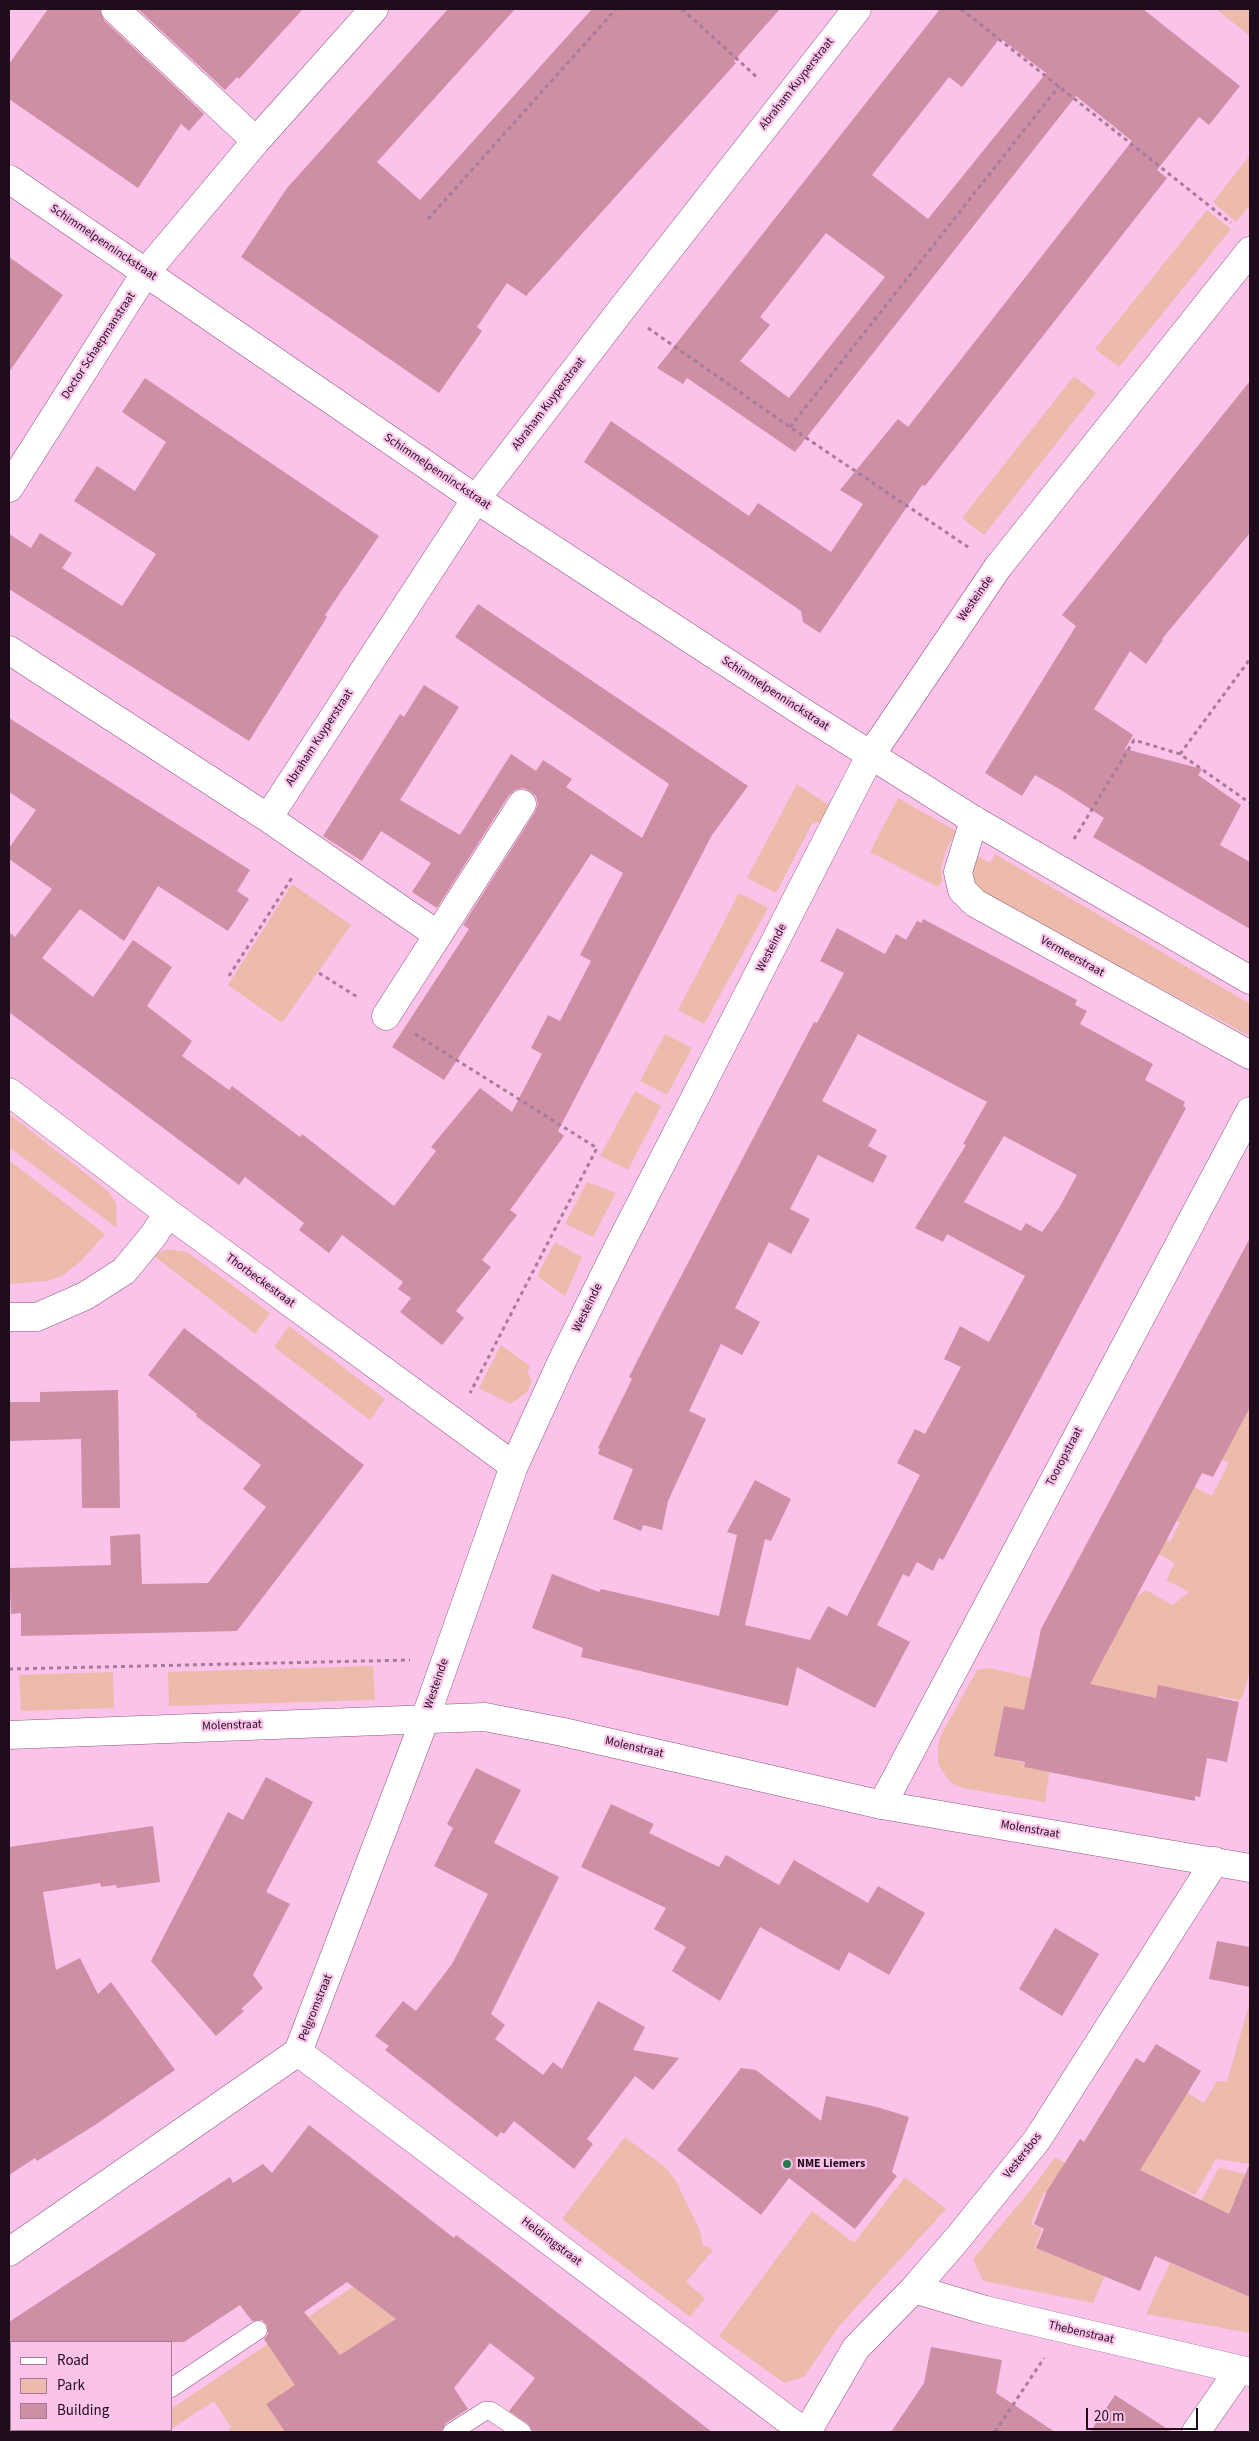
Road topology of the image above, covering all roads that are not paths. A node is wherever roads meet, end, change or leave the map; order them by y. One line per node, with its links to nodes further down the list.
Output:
1 (115, 9): 4 (street)
2 (374, 9): 4 (street, Doctor Schaepmanstraat)
3 (857, 9): 9 (street, Abraham Kuyperstraat)
4 (256, 141): 7 (street, Doctor Schaepmanstraat)
5 (9, 179): 7 (street, Schimmelpenninckstraat)
6 (1250, 251): 11 (street, Westeinde)
7 (146, 272): 8 (street, Doctor Schaepmanstraat); 9 (street, Schimmelpenninckstraat)
8 (9, 488)
9 (476, 499): 11 (street, Schimmelpenninckstraat); 13 (street, Abraham Kuyperstraat)
10 (9, 650): 13 (street)
11 (870, 756): 14 (street); 23 (street, Westeinde)
12 (522, 804): 15 (street)
13 (268, 818): 15 (street)
14 (974, 820): 16 (street); 18 (street, Vermeerstraat)
15 (438, 936): 17 (street)
16 (1250, 980)
17 (386, 1016)
18 (1250, 1055)
19 (9, 1092): 21 (street, Thorbeckestraat)
20 (1250, 1111): 26 (street, Tooropstraat)
21 (168, 1213): 22 (street); 23 (street, Thorbeckestraat)
22 (9, 1317)
23 (514, 1466): 24 (street, Westeinde)
24 (425, 1719): 25 (street, Molenstraat); 26 (street, Molenstraat); 29 (street, Pelgromstraat)
25 (9, 1734)
26 (882, 1805): 27 (street, Molenstraat)
27 (1215, 1861): 28 (street, Molenstraat); 31 (street, Vestersbos)
28 (1250, 1868)
29 (298, 2052): 30 (street, Pelgromstraat); 37 (street, Heldringstraat)
30 (9, 2252)
31 (914, 2288): 33 (street, Thebenstraat); 37 (street, Vestersbos)
32 (258, 2330): 34 (lane)
33 (1244, 2371): 38 (street)
34 (172, 2387)
35 (452, 2432): 36 (lane)
36 (522, 2432)
37 (806, 2432)
38 (1196, 2432)

